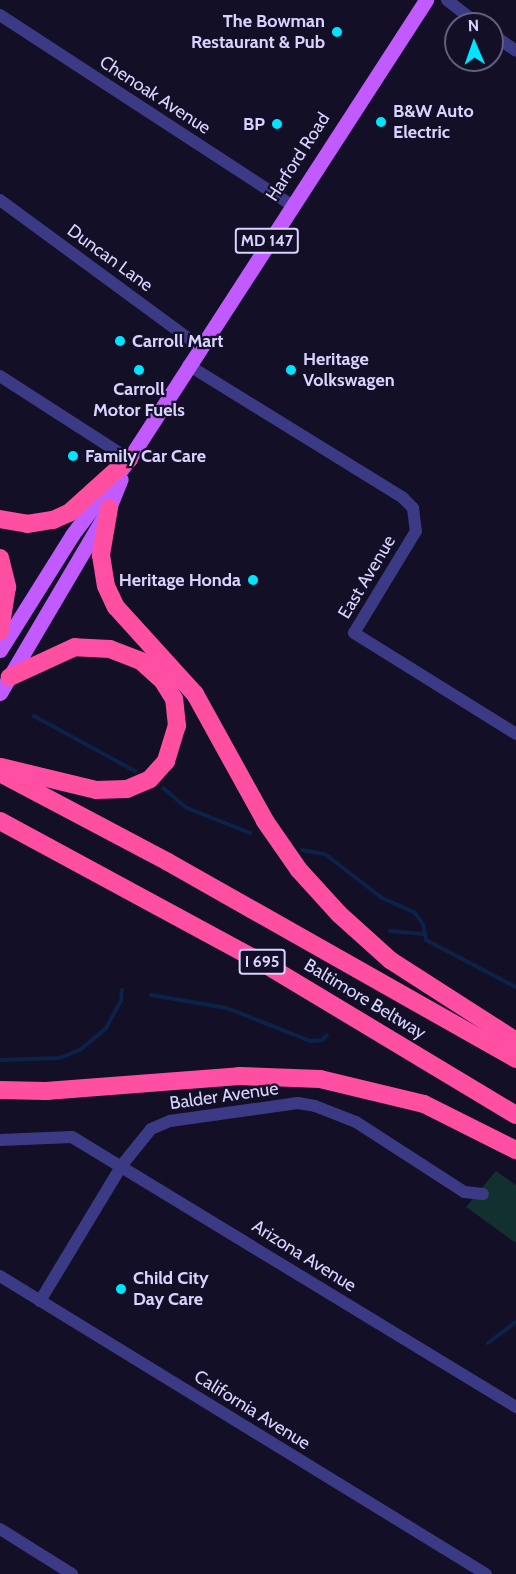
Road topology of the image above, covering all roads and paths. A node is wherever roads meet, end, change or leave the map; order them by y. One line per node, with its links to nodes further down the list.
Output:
1 (426, 0): 6 (main road, Harford Road / MD 147)
2 (447, 0): 3 (street)
3 (462, 12)
4 (0, 15): 6 (street, Chenoak Avenue)
5 (0, 200): 7 (street, Duncan Lane)
6 (291, 205): 7 (main road, Harford Road / MD 147)
7 (200, 346): 8 (main road, Harford Road / MD 147)
8 (188, 365): 10 (main road, Harford Road / MD 147); 18 (street, East Avenue)
9 (0, 376): 10 (street)
10 (129, 459): 11 (main road, Harford Road / MD 147); 12 (highway); 15 (main road, Harford Road / MD 147)
11 (109, 508): 16 (main road, Harford Road / MD 147); 24 (highway)
12 (0, 519)
13 (0, 558): 14 (highway)
14 (0, 631)
15 (0, 650)
16 (10, 677): 17 (main road, Harford Road / MD 147); 19 (highway)
17 (0, 693)
18 (516, 734)
19 (0, 766)
20 (0, 773): 25 (highway, Baltimore Beltway / I 695)
21 (0, 821): 23 (highway, Baltimore Beltway / I 695)
22 (0, 833): 23 (highway)
23 (44, 843): 27 (highway, Baltimore Beltway / I 695)
24 (516, 1041)
25 (516, 1059)
26 (0, 1090): 29 (highway)
27 (516, 1116)
28 (0, 1140): 30 (street, Arizona Avenue)
29 (516, 1150)
30 (122, 1165): 31 (street, Balder Avenue); 33 (street, Balder Avenue); 34 (street, Arizona Avenue)
31 (483, 1194)
32 (0, 1276): 33 (street, California Avenue)
33 (40, 1300): 37 (street, California Avenue)
34 (516, 1407)
35 (0, 1529): 36 (street)
36 (72, 1574)
37 (486, 1574)

